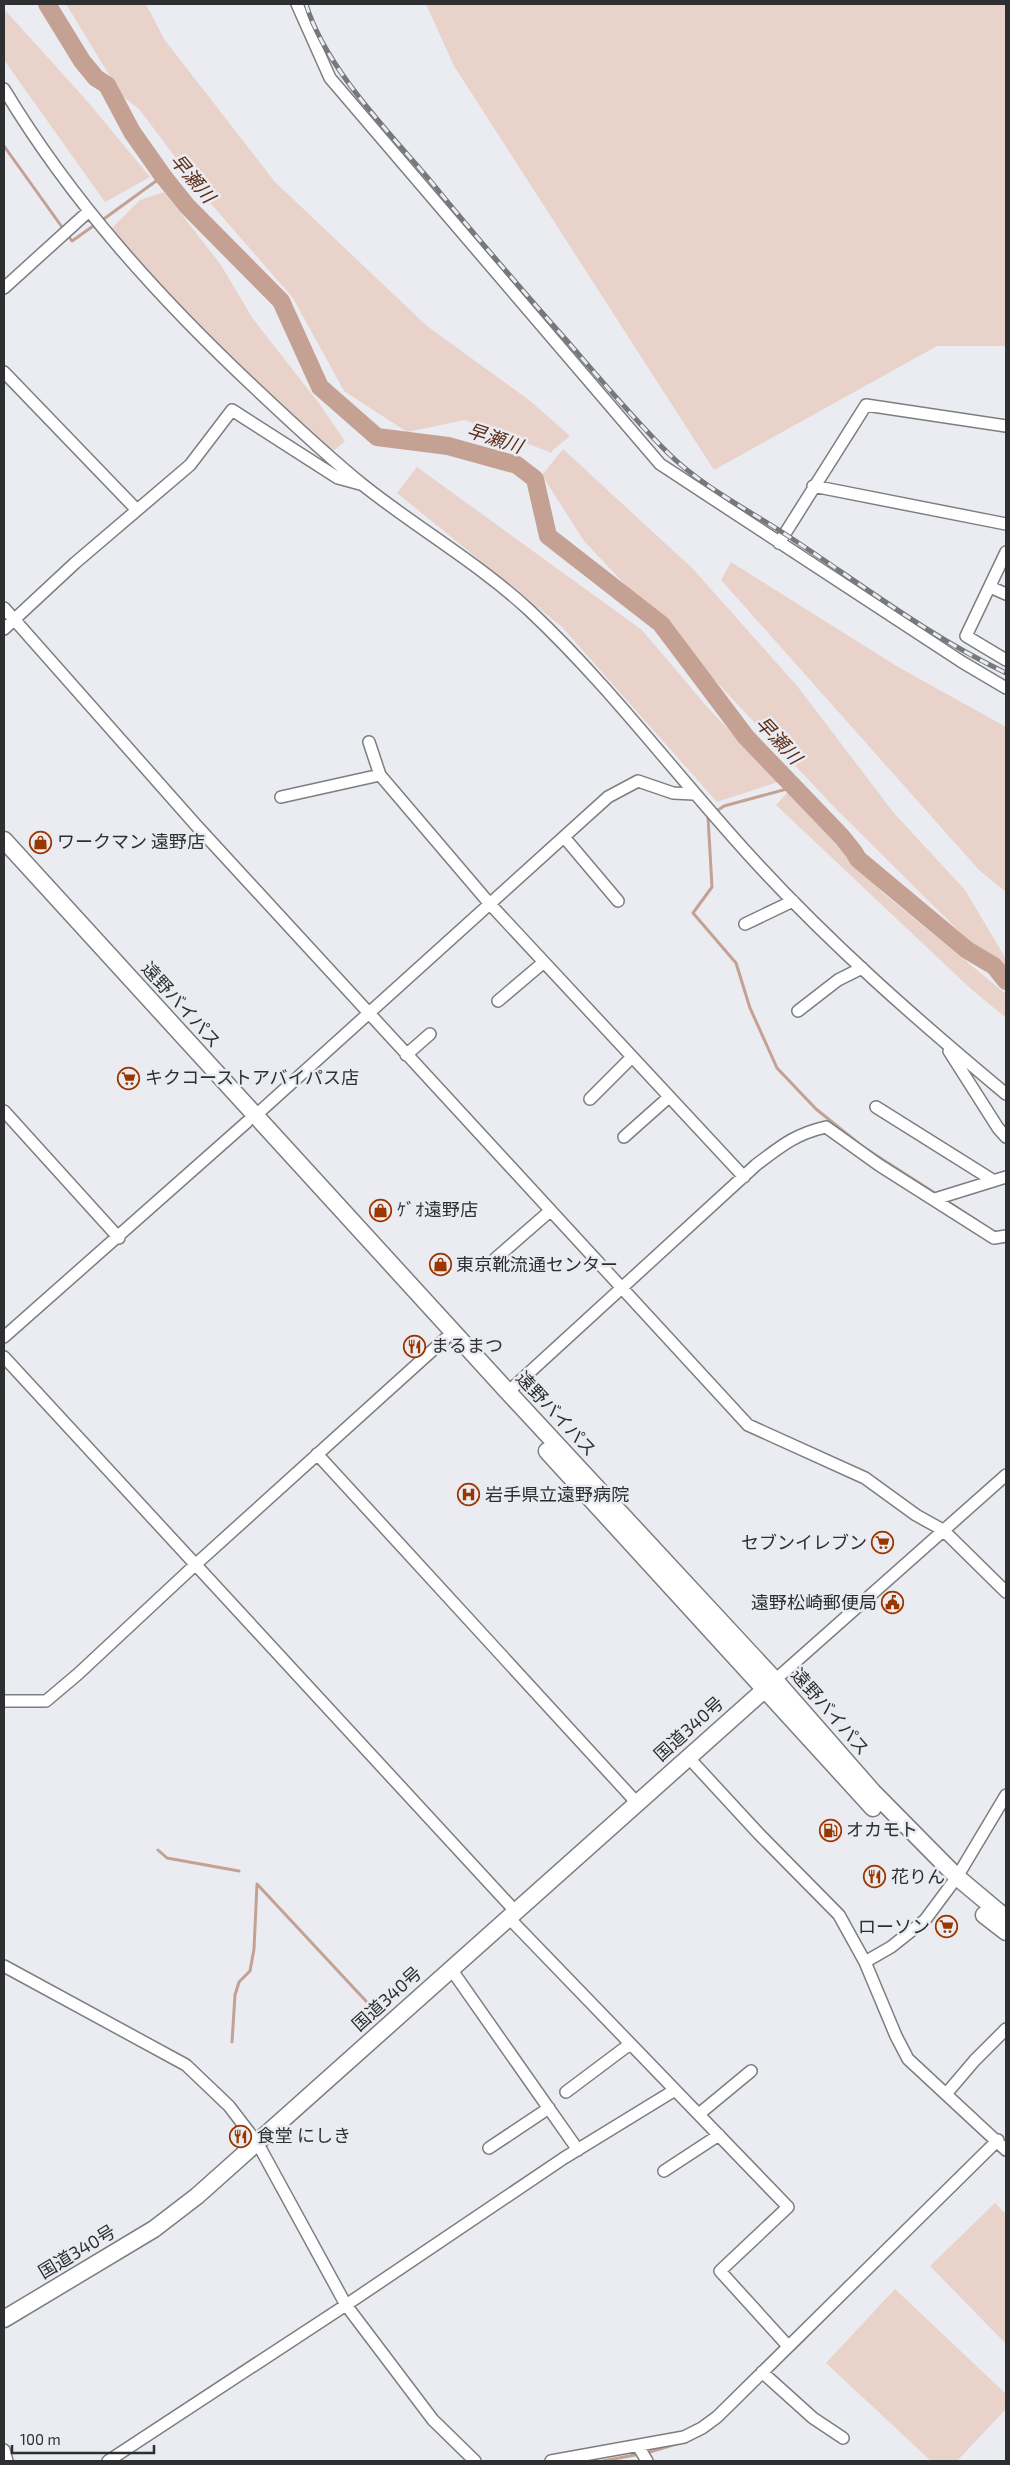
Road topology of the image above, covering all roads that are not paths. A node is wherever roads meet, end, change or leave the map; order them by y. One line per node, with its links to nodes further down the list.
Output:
1 (297, 4): 11 (street)
2 (4, 89): 3 (street)
3 (89, 211): 4 (street); 7 (street)
4 (4, 288)
5 (4, 372): 9 (street)
6 (1006, 426): 8 (street)
7 (362, 484): 9 (street); 22 (street)
8 (813, 486): 10 (street); 11 (street)
9 (137, 510): 16 (street)
10 (1006, 524)
11 (780, 543): 19 (street)
12 (1006, 552): 13 (street)
13 (990, 587): 14 (street); 18 (street)
14 (1006, 594)
15 (4, 608): 16 (street)
16 (14, 619): 17 (street); 35 (street)
17 (4, 629)
18 (1006, 660)
19 (1006, 688)
20 (369, 742): 21 (street)
21 (380, 775): 23 (street); 29 (street)
22 (694, 794): 24 (street); 28 (street)
23 (281, 797)
24 (564, 837): 27 (street); 29 (street)
25 (4, 840): 45 (highway, 遠野バイパス)
26 (4, 856): 45 (highway, 遠野バイパス)
27 (618, 901)
28 (793, 901): 30 (street); 32 (street)
29 (489, 904): 31 (street); 35 (street)
30 (745, 924)
31 (544, 962): 33 (street); 39 (street)
32 (862, 968): 34 (street); 37 (street)
33 (498, 1001)
34 (798, 1011)
35 (370, 1013): 38 (street); 45 (street)
36 (430, 1034): 38 (street)
37 (943, 1041): 40 (street); 47 (street)
38 (406, 1055): 52 (street)
39 (632, 1057): 41 (street); 42 (street)
40 (1006, 1094)
41 (669, 1097): 46 (street); 48 (street)
42 (590, 1099)
43 (876, 1107): 50 (street)
44 (4, 1111): 54 (street)
45 (251, 1119): 54 (street); 58 (highway, 遠野バイパス); 60 (highway, 遠野バイパス)
46 (624, 1137)
47 (1006, 1137)
48 (744, 1177): 51 (street); 56 (street)
49 (1006, 1177): 50 (street)
50 (994, 1181): 51 (street)
51 (935, 1200): 53 (street)
52 (550, 1211): 55 (street); 56 (street)
53 (1006, 1236)
54 (119, 1238): 57 (street)
55 (496, 1259)
56 (620, 1288): 60 (street); 63 (street)
57 (4, 1337)
58 (445, 1338): 61 (street); 66 (highway, 遠野バイパス)
59 (4, 1357): 64 (street)
60 (508, 1392): 66 (highway, 遠野バイパス)
61 (317, 1454): 64 (street); 70 (street)
62 (1006, 1475): 63 (street)
63 (943, 1530): 65 (street); 66 (street)
64 (195, 1565): 67 (street); 72 (street)
65 (1006, 1592)
66 (769, 1684): 68 (highway, 国道340号); 71 (highway, 遠野バイパス)
67 (4, 1701)
68 (688, 1756): 70 (highway, 国道340号); 75 (street)
69 (1006, 1795): 71 (street)
70 (636, 1803): 72 (highway, 国道340号)
71 (954, 1881): 73 (highway, 遠野バイパス); 74 (highway, 遠野バイパス); 75 (street)
72 (512, 1915): 77 (highway, 国道340号); 79 (street)
73 (1006, 1918)
74 (1006, 1932)
75 (865, 1962): 83 (street)
76 (4, 1966): 88 (street)
77 (451, 1969): 84 (street); 88 (highway, 国道340号)
78 (1006, 2029): 83 (street)
79 (630, 2044): 81 (street); 82 (street)
80 (751, 2071): 85 (street)
81 (675, 2090): 85 (street); 90 (street)
82 (566, 2092)
83 (946, 2094): 87 (street)
84 (549, 2108): 89 (street); 90 (street)
85 (699, 2114): 86 (street)
86 (719, 2135): 92 (street); 95 (street)
87 (998, 2140): 91 (street); 95 (street)
88 (258, 2144): 93 (street); 94 (highway, 国道340号)
89 (489, 2148)
90 (578, 2150): 93 (street)
91 (1006, 2150)
92 (664, 2171)
93 (346, 2305): 102 (street); 103 (street)
94 (4, 2320)
95 (788, 2346): 96 (street)
96 (765, 2375): 97 (street); 98 (street)
97 (843, 2438)
98 (639, 2447): 100 (street); 104 (street)
99 (4, 2450): 101 (street)
100 (647, 2460)
101 (7, 2461)
102 (108, 2461)
103 (475, 2461)
104 (551, 2461)

